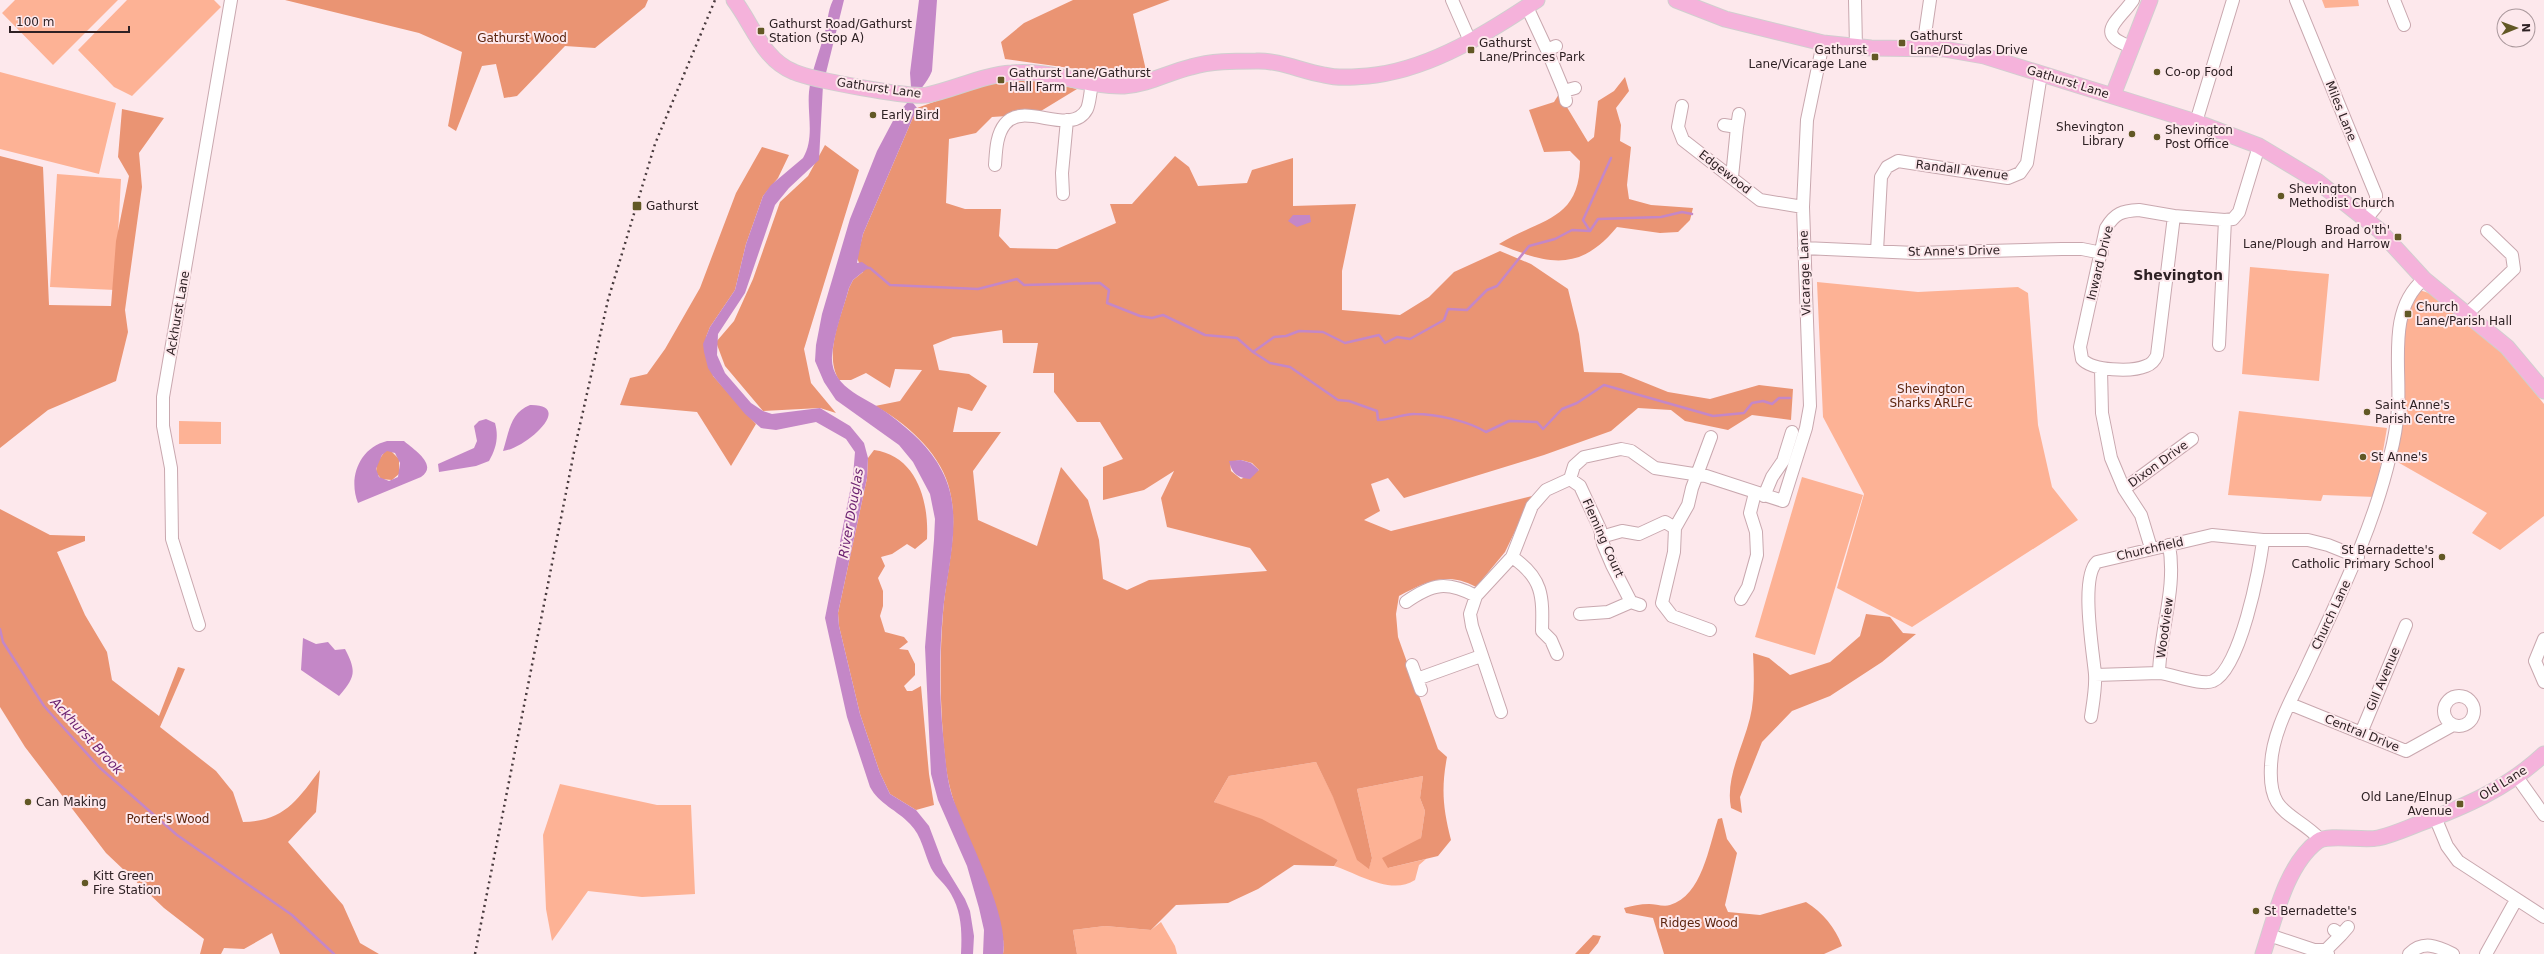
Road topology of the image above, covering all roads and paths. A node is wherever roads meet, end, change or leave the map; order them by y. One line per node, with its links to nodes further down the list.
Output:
1 (231, 0): 64 (street, Ackhurst Lane)
2 (734, 0): 20 (main road, Gathurst Lane)
3 (1452, 0): 14 (street)
4 (1676, 0): 15 (main road, Gathurst Lane)
5 (1855, 0): 16 (street)
6 (1930, 0): 18 (street)
7 (2133, 0): 17 (street)
8 (2150, 0): 17 (main road)
9 (2233, 0): 26 (street)
10 (2296, 0): 35 (street, Miles Lane)
11 (2394, 0): 13 (street)
12 (1532, 3): 14 (main road, Gathurst Lane); 21 (street)
13 (2404, 28)
14 (1470, 41): 20 (main road, Gathurst Lane)
15 (1823, 42): 16 (main road, Gathurst Lane); 33 (street, Vicarage Lane)
16 (1856, 47): 18 (main road, Gathurst Lane)
17 (2132, 47): 22 (main road)
18 (1923, 48): 19 (main road, Gathurst Lane)
19 (2041, 74): 22 (main road, Gathurst Lane); 39 (street, Randall Avenue)
20 (1092, 85): 25 (street)
21 (1568, 93)
22 (2113, 96): 26 (main road, Gathurst Lane)
23 (1681, 106): 31 (street, Edgewood)
24 (1739, 114): 28 (street)
25 (1067, 120): 30 (street); 32 (street)
26 (2196, 122): 29 (main road, Gathurst Lane)
27 (1724, 126): 28 (street)
28 (1738, 128): 31 (street)
29 (2259, 146): 35 (main road, Gathurst Lane); 36 (street)
30 (995, 165)
31 (1732, 177): 33 (street, Edgewood)
32 (1063, 194)
33 (1803, 207): 38 (street, Vicarage Lane)
34 (2174, 216): 36 (street); 40 (street, Inward Drive); 44 (street, Inward Drive)
35 (2366, 219): 41 (main road, Gathurst Lane)
36 (2225, 220): 43 (street)
37 (2487, 231): 42 (street)
38 (1804, 248): 39 (street, St Anne's Drive); 52 (street, Vicarage Lane)
39 (1877, 251): 40 (street, St Anne's Drive)
40 (2102, 253): 44 (street, Inward Drive)
41 (2424, 279): 42 (main road, Gathurst Lane); 59 (street, Church Lane)
42 (2467, 314): 45 (main road, Gathurst Lane)
43 (2219, 345)
44 (2102, 369): 51 (street)
45 (2544, 391)
46 (1792, 432): 52 (street)
47 (1711, 437): 49 (street)
48 (2192, 439): 51 (street, Dixon Drive)
49 (1698, 475): 50 (street); 52 (street); 53 (street)
50 (1570, 479): 54 (street, Fleming Court); 58 (street)
51 (2124, 489): 57 (street)
52 (1760, 494): 61 (street)
53 (1675, 528): 54 (street); 66 (street)
54 (1601, 537): 63 (street, Fleming Court)
55 (2263, 540): 56 (street, Churchfield); 59 (street, Churchfield); 71 (street, Woodview)
56 (2169, 545): 57 (street, Churchfield); 71 (street, Woodview)
57 (2151, 548): 72 (street, Churchfield)
58 (1512, 557): 60 (street); 68 (street)
59 (2358, 557): 74 (street, Church Lane)
60 (1476, 596): 62 (street); 69 (street)
61 (1741, 599)
62 (1406, 602)
63 (1580, 614)
64 (199, 625)
65 (2406, 625): 78 (street, Gill Avenue)
66 (1710, 630)
67 (2544, 639): 73 (street)
68 (1557, 654)
69 (1481, 656): 70 (street); 75 (street)
70 (1412, 665)
71 (2159, 673): 72 (street)
72 (2095, 675): 76 (street, Churchfield)
73 (2544, 682)
74 (2290, 704): 78 (street, Central Drive); 83 (street, Church Lane)
75 (1501, 712)
76 (2091, 717)
77 (2453, 725): 78 (street, Central Drive)
78 (2360, 733)
79 (2544, 754): 80 (main road, Old Lane)
80 (2516, 776): 81 (street); 82 (main road, Old Lane)
81 (2544, 815)
82 (2435, 818): 83 (main road, Old Lane); 84 (street)
83 (2321, 840): 87 (main road)
84 (2516, 900): 85 (street); 92 (street)
85 (2544, 917)
86 (2341, 931): 88 (street)
87 (2269, 935): 88 (street); 89 (main road)
88 (2327, 952)
89 (2263, 954)
90 (2409, 954): 91 (street)
91 (2453, 954)
92 (2486, 954)

